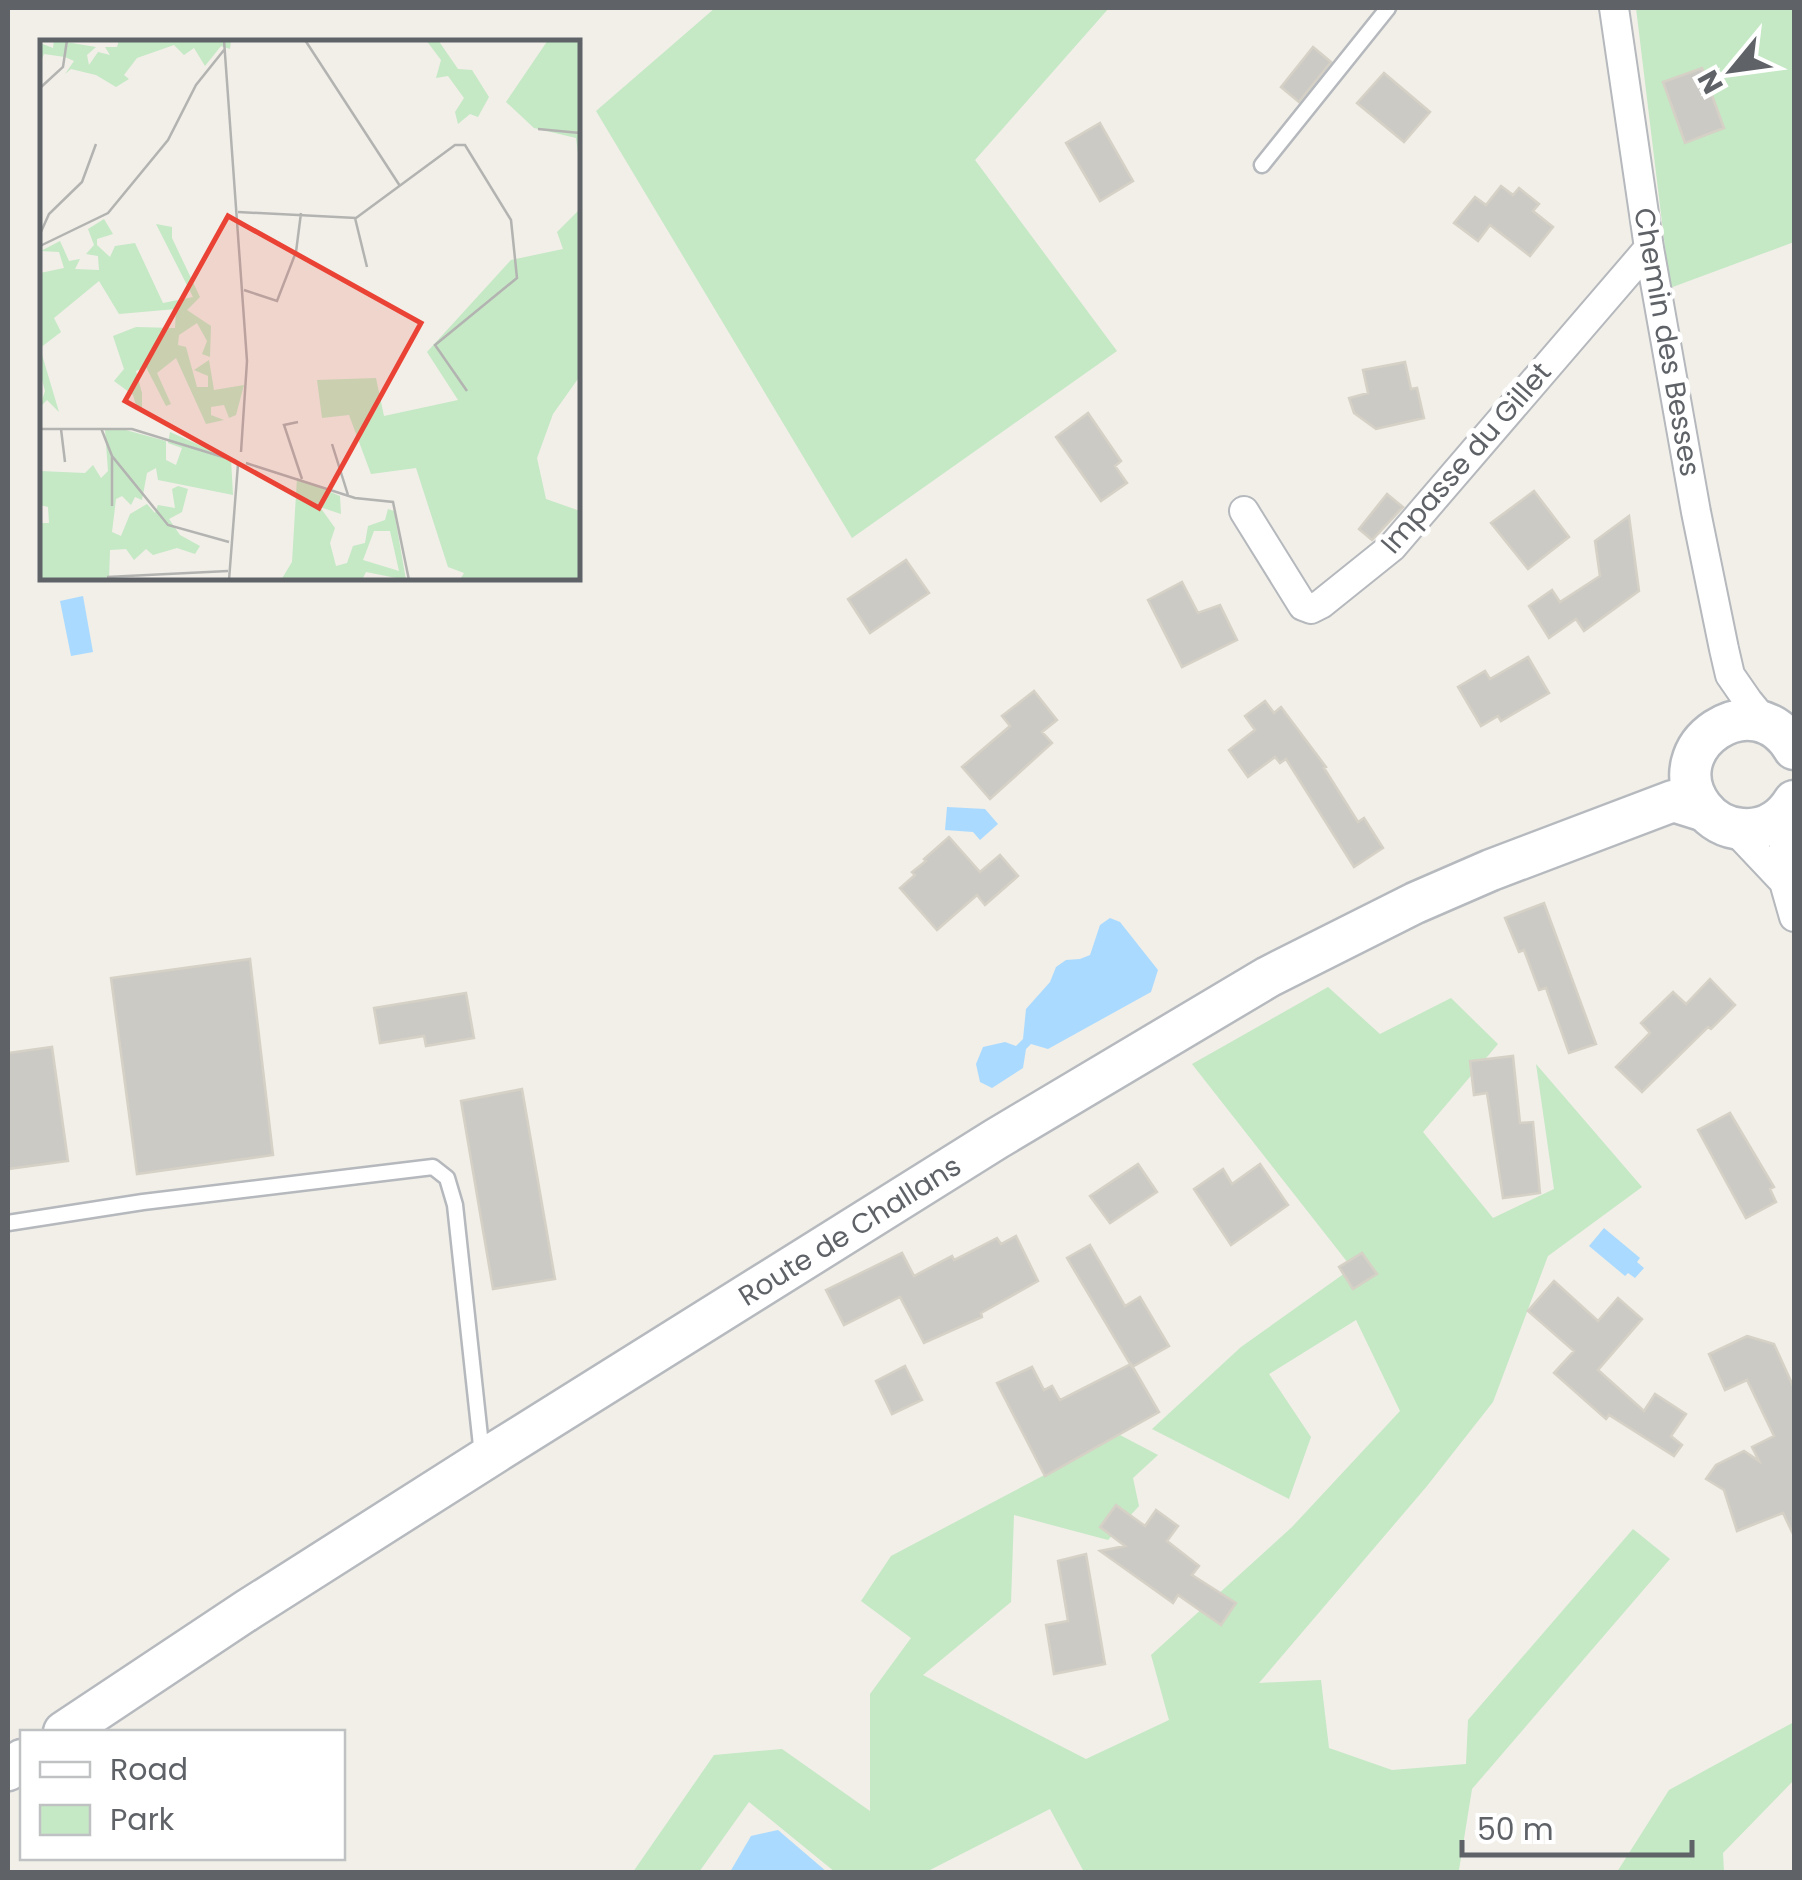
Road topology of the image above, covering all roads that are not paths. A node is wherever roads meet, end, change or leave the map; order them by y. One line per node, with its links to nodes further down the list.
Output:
1 (1388, 8): 3 (lane)
2 (1614, 8): 4 (street, Chemin des Besses)
3 (1262, 165)
4 (1649, 248): 5 (street, Impasse du Gillet); 6 (street, Chemin des Besses)
5 (1244, 511)
6 (1730, 675): 7 (street, Chemin des Besses); 8 (street)
7 (1786, 738): 8 (main road, Route de Challans)
8 (1702, 789): 9 (main road, Route de Challans); 10 (street); 13 (main road, Route de Challans)
9 (1791, 806): 10 (street)
10 (1784, 882): 11 (street)
11 (1794, 917)
12 (8, 1223): 13 (lane)
13 (482, 1460): 14 (main road, Route de Challans)
14 (67, 1730)

